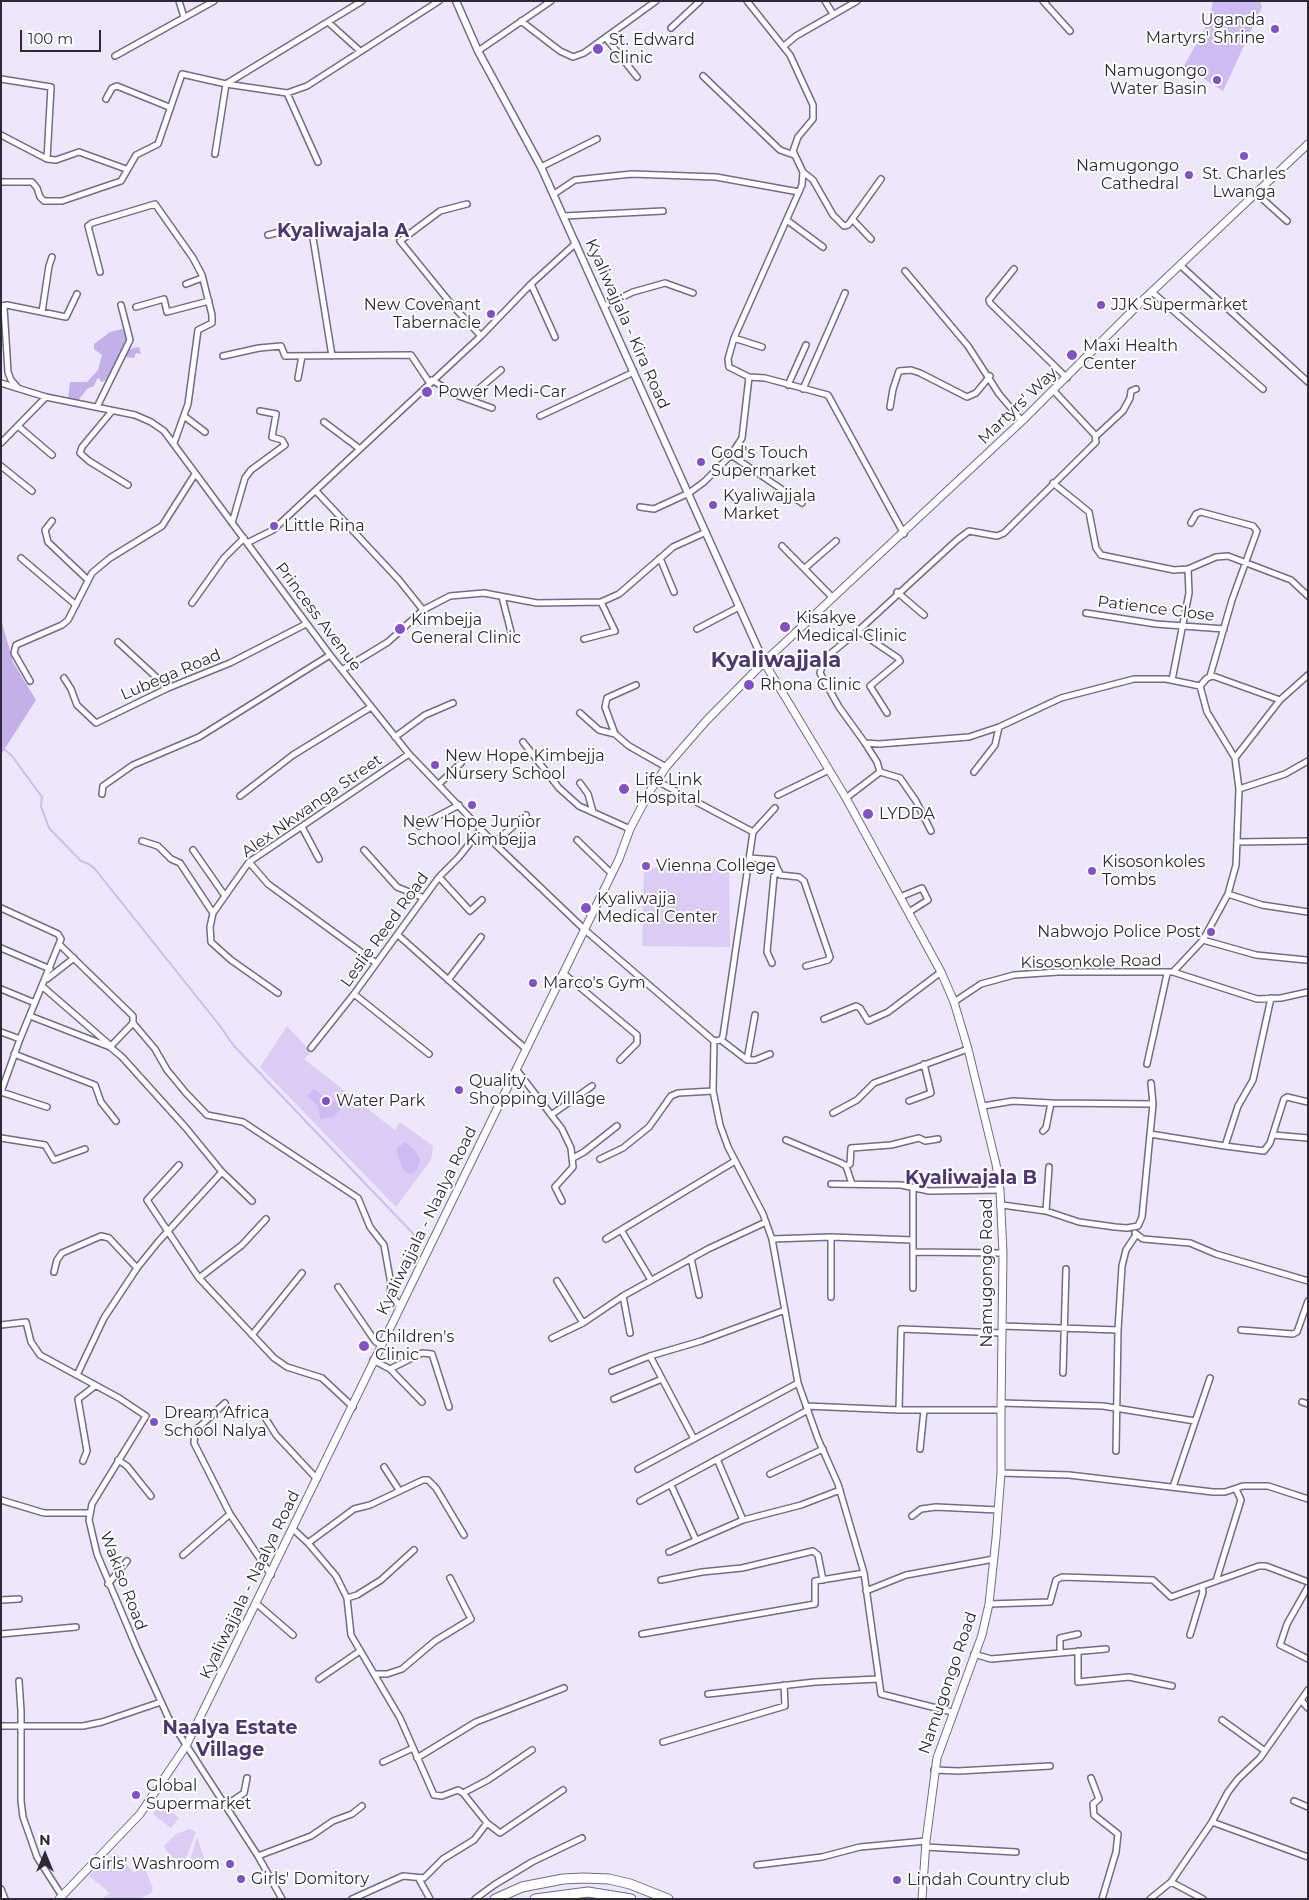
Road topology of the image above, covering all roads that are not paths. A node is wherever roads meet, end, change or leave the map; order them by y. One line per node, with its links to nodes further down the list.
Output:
1 (179, 1): 14 (street)
2 (214, 1): 14 (street)
3 (362, 1): 16 (street)
4 (438, 1): 21 (street)
5 (456, 1): 22 (street, Kyaliwajjala - Kira Road)
6 (551, 1): 15 (street)
7 (656, 1): 19 (street)
8 (700, 1): 17 (street)
9 (747, 1): 20 (street)
10 (825, 1): 13 (street)
11 (857, 1): 13 (street)
12 (1043, 1): 18 (street)
13 (833, 14): 20 (street)
14 (184, 17): 23 (street)
15 (521, 21): 19 (street); 22 (street)
16 (328, 22): 21 (street); 27 (street)
17 (671, 28)
18 (1070, 31)
19 (606, 38): 25 (street)
20 (784, 46): 35 (street)
21 (360, 51): 28 (street)
22 (478, 51): 38 (street, Kyaliwajjala - Kira Road)
23 (115, 56)
24 (703, 76): 35 (street)
25 (637, 77)
26 (1, 79): 36 (street)
27 (226, 84): 28 (street); 30 (street); 34 (street)
28 (287, 93): 37 (street)
29 (106, 99): 30 (street)
30 (169, 107): 39 (street)
31 (1, 135): 36 (street)
32 (597, 139): 38 (street)
33 (1308, 144): 44 (main road, Martyrs' Way)
34 (215, 154)
35 (794, 155): 40 (street)
36 (47, 159): 39 (street)
37 (318, 162)
38 (542, 166): 45 (street, Kyaliwajjala - Kira Road)
39 (126, 169): 42 (street)
40 (804, 172): 43 (street); 49 (street)
41 (880, 179): 49 (street)
42 (1, 182)
43 (799, 192): 45 (street); 50 (street)
44 (1256, 193): 51 (street); 59 (main road, Martyrs' Way)
45 (554, 194): 48 (street, Kyaliwajjala - Kira Road)
46 (466, 204): 76 (street)
47 (663, 212): 48 (street)
48 (564, 216): 56 (street, Kyaliwajjala - Kira Road)
49 (852, 218): 55 (street)
50 (788, 221): 57 (street); 78 (street)
51 (1287, 221)
52 (312, 232): 53 (street); 54 (street); 83 (street)
53 (341, 232)
54 (268, 235)
55 (871, 239)
56 (576, 243): 65 (street); 73 (street, Kyaliwajjala - Kira Road)
57 (823, 247)
58 (52, 257): 75 (street)
59 (1180, 265): 66 (main road, Martyrs' Way); 91 (street)
60 (1014, 269): 89 (street)
61 (905, 271): 86 (street)
62 (100, 272): 63 (street)
63 (202, 278): 64 (street); 70 (street)
64 (186, 284)
65 (531, 284): 76 (street); 77 (street)
66 (1152, 292): 89 (main road, Martyrs' Way); 97 (street)
67 (694, 293): 73 (street)
68 (845, 293): 95 (street)
69 (76, 294): 75 (street)
70 (209, 301): 74 (street); 106 (street)
71 (121, 305): 102 (street)
72 (3, 306): 75 (street); 94 (street)
73 (604, 306): 85 (street, Kyaliwajjala - Kira Road)
74 (136, 307)
75 (42, 312)
76 (480, 336): 90 (street)
77 (554, 337)
78 (734, 338): 80 (street); 87 (street)
79 (806, 346): 93 (street)
80 (762, 347)
81 (223, 356): 82 (street)
82 (302, 356): 83 (street); 88 (street)
83 (332, 356): 90 (street)
84 (500, 370): 100 (street)
85 (634, 372): 107 (street); 124 (street, Kyaliwajjala - Kira Road)
86 (990, 376): 101 (street); 108 (street)
87 (749, 377): 93 (street); 117 (street)
88 (298, 378)
89 (1067, 378): 98 (main road, Martyrs' Way)
90 (430, 381): 100 (street); 115 (street)
91 (1308, 382)
92 (1, 384): 94 (street, Princess Avenue)
93 (788, 385): 95 (street)
94 (18, 388): 99 (street, Princess Avenue)
95 (804, 389): 131 (street)
96 (1136, 389): 112 (street)
97 (1263, 389)
98 (1054, 391): 108 (main road, Martyrs' Way); 112 (street)
99 (46, 396): 102 (street, Princess Avenue); 110 (street)
100 (467, 399): 103 (street)
101 (890, 407)
102 (97, 408): 104 (street, Princess Avenue)
103 (492, 408)
104 (112, 411): 113 (street, Princess Avenue); 121 (street)
105 (260, 411): 128 (street)
106 (184, 416): 111 (street); 113 (street)
107 (540, 416)
108 (1022, 421): 131 (main road, Martyrs' Way)
109 (324, 422): 115 (street)
110 (18, 426): 114 (street); 116 (street)
111 (205, 432)
112 (1096, 436): 120 (street)
113 (174, 442): 119 (street, Princess Avenue)
114 (1, 443)
115 (360, 449): 123 (street)
116 (52, 455)
117 (731, 455): 124 (street); 125 (street)
118 (1, 466): 122 (street)
119 (195, 474): 128 (street, Princess Avenue); 141 (street)
120 (1054, 483): 140 (street); 143 (street)
121 (128, 485)
122 (32, 491)
123 (316, 491): 134 (street); 151 (street)
124 (689, 493): 126 (street); 130 (street, Kyaliwajjala - Kira Road)
125 (802, 504)
126 (640, 507)
127 (52, 520): 141 (street)
128 (232, 523): 132 (street, Princess Avenue)
129 (1191, 523): 138 (street)
130 (706, 532): 137 (street); 150 (street, Kyaliwajjala - Kira Road)
131 (904, 534): 146 (main road, Martyrs' Way)
132 (244, 538): 134 (street, Princess Avenue); 148 (street)
133 (836, 541): 139 (street)
134 (248, 543): 154 (street, Princess Avenue)
135 (782, 546): 139 (street)
136 (21, 558): 149 (street)
137 (660, 558): 142 (street); 147 (street)
138 (1245, 562): 140 (street); 144 (street); 157 (street)
139 (805, 568): 146 (street)
140 (1188, 569): 155 (street)
141 (88, 580): 149 (street)
142 (674, 592)
143 (897, 592): 153 (street); 158 (street)
144 (1308, 596)
145 (502, 597): 147 (street); 151 (street); 159 (street)
146 (833, 598): 163 (main road, Martyrs' Way)
147 (601, 602): 160 (street)
148 (192, 603)
149 (76, 605): 169 (street)
150 (739, 606): 156 (street); 163 (street, Kyaliwajjala - Kira Road)
151 (422, 610): 164 (street)
152 (1086, 613): 155 (street, Patience Close)
153 (924, 615)
154 (306, 624): 162 (street, Princess Avenue); 172 (street, Lubega Road)
155 (1183, 627): 157 (street, Patience Close); 168 (street)
156 (697, 629)
157 (1224, 629): 166 (street)
158 (858, 631): 177 (street); 182 (street)
159 (512, 636)
160 (584, 639)
161 (118, 642): 172 (street)
162 (330, 656): 164 (street, Princess Avenue); 195 (street)
163 (764, 662): 187 (main road, Kyaliwajjala - Naalya Road); 188 (main road, Namugongo Road)
164 (342, 670): 175 (street, Princess Avenue)
165 (1308, 675): 173 (street)
166 (1210, 676): 171 (street); 173 (street)
167 (64, 678): 172 (street, Lubega Road)
168 (1172, 680): 171 (street); 178 (street)
169 (30, 681)
170 (636, 685): 179 (street)
171 (1200, 686): 184 (street, Kisosonkole Road)
172 (168, 688)
173 (1280, 700): 184 (street)
174 (453, 703): 180 (street)
175 (371, 707): 180 (street, Princess Avenue); 197 (street)
176 (580, 713): 179 (street)
177 (887, 713)
178 (999, 727): 182 (street); 190 (street)
179 (615, 734): 187 (street)
180 (395, 736): 183 (street, Princess Avenue)
181 (523, 742): 201 (street)
182 (865, 743): 189 (street)
183 (409, 754): 193 (street, Princess Avenue); 204 (street, Alex Nkwanga Street)
184 (1235, 758): 194 (street, Kisosonkole Road)
185 (1308, 761): 194 (street)
186 (461, 763): 193 (street)
187 (666, 768): 191 (main road, Kyaliwajjala - Naalya Road)
188 (829, 770): 196 (street); 198 (main road, Namugongo Road)
189 (880, 772): 198 (street); 207 (street)
190 (974, 772)
191 (656, 781): 206 (main road, Kyaliwajjala - Naalya Road); 208 (street)
192 (580, 783): 201 (street)
193 (439, 784): 199 (street, Princess Avenue)
194 (1239, 790): 212 (street, Kisosonkole Road)
195 (102, 794)
196 (778, 795)
197 (240, 796)
198 (846, 798): 224 (main road, Namugongo Road)
199 (459, 805): 203 (street); 205 (street, Princess Avenue)
200 (775, 808): 208 (street)
201 (593, 812): 206 (street)
202 (526, 815): 213 (street)
203 (419, 826)
204 (302, 827): 217 (street); 218 (street, Alex Nkwanga Street)
205 (481, 829): 213 (street, Princess Avenue); 221 (street, Leslie Reed Road)
206 (630, 829): 220 (main road, Kyaliwajjala - Naalya Road)
207 (931, 831)
208 (752, 832): 216 (street)
209 (577, 840): 220 (street)
210 (142, 841): 230 (street)
211 (1308, 841): 212 (street)
212 (1237, 842): 222 (street, Kisosonkole Road)
213 (494, 843): 231 (street, Princess Avenue)
214 (193, 850): 223 (street)
215 (364, 850): 225 (street)
216 (750, 858): 219 (street); 262 (street)
217 (319, 859)
218 (250, 862): 223 (street, Alex Nkwanga Street); 239 (street)
219 (779, 871): 240 (street); 241 (street)
220 (612, 874): 231 (main road, Kyaliwajjala - Naalya Road)
221 (439, 877): 225 (street, Leslie Reed Road); 226 (street)
222 (1228, 894): 229 (street); 234 (street, Kisosonkole Road)
223 (225, 896): 230 (street, Alex Nkwanga Street)
224 (900, 897): 228 (main road, Namugongo Road); 228 (street)
225 (424, 898): 232 (street, Leslie Reed Road)
226 (482, 900)
227 (1, 908): 235 (street)
228 (909, 912): 243 (main road, Namugongo Road)
229 (1308, 912)
230 (213, 913): 251 (street, Alex Nkwanga Street)
231 (585, 930): 245 (main road, Kyaliwajjala - Naalya Road); 263 (street, Princess Avenue)
232 (398, 935): 239 (street, Leslie Reed Road); 247 (street)
233 (481, 937): 247 (street)
234 (1203, 940): 238 (street); 244 (street, Kisosonkole Road)
235 (60, 945): 237 (street); 242 (street)
236 (1, 948): 242 (street)
237 (74, 958): 246 (street); 259 (street)
238 (1306, 960)
239 (376, 963): 252 (street, Leslie Reed Road)
240 (772, 964)
241 (806, 966)
242 (50, 969): 246 (street)
243 (941, 972): 254 (main road, Namugongo Road); 258 (street)
244 (1170, 973): 253 (street); 254 (street, Kisosonkole Road); 274 (street)
245 (563, 974): 266 (main road, Kyaliwajjala - Naalya Road); 271 (street)
246 (46, 980): 248 (street)
247 (448, 980): 266 (street)
248 (43, 988): 255 (street); 264 (street)
249 (1, 989): 255 (street)
250 (1308, 992): 253 (street)
251 (278, 993)
252 (354, 994): 265 (street, Leslie Reed Road); 269 (street)
253 (1271, 998): 298 (street)
254 (954, 1002): 267 (main road, Namugongo Road)
255 (35, 1003): 257 (street)
256 (755, 1015): 272 (street)
257 (30, 1016): 261 (street); 264 (street)
258 (824, 1019)
259 (133, 1023): 264 (street); 342 (street)
260 (1, 1032): 261 (street)
261 (20, 1039): 268 (street)
262 (722, 1040): 263 (street); 272 (street)
263 (714, 1042): 279 (street)
264 (110, 1046): 306 (street)
265 (311, 1048)
266 (526, 1049): 275 (main road, Kyaliwajjala - Naalya Road)
267 (968, 1049): 273 (street); 285 (main road, Namugongo Road)
268 (14, 1054): 276 (street); 289 (street)
269 (429, 1054)
270 (770, 1054): 272 (street)
271 (620, 1060)
272 (747, 1060)
273 (924, 1064): 281 (street); 287 (street)
274 (1147, 1064)
275 (516, 1069): 288 (street); 342 (main road, Kyaliwajjala - Naalya Road)
276 (4, 1074): 280 (street)
277 (1152, 1083): 284 (street)
278 (592, 1086): 288 (street)
279 (713, 1091): 301 (street); 302 (street)
280 (1, 1092): 286 (street)
281 (909, 1100)
282 (1308, 1102): 293 (street)
283 (1051, 1104): 284 (street); 285 (street); 291 (street)
284 (1153, 1104): 292 (street)
285 (983, 1106): 310 (main road, Namugongo Road)
286 (47, 1107)
287 (833, 1113)
288 (550, 1115): 300 (street)
289 (116, 1121)
290 (618, 1126): 300 (street)
291 (1043, 1130)
292 (1150, 1134): 298 (street); 317 (street)
293 (1273, 1135): 295 (street); 298 (street)
294 (1, 1138): 299 (street)
295 (1308, 1138)
296 (786, 1140): 304 (street)
297 (938, 1140): 304 (street)
298 (1225, 1146)
299 (85, 1149)
300 (573, 1158): 312 (street)
301 (600, 1159)
302 (735, 1161): 316 (street); 318 (street)
303 (179, 1165): 319 (street)
304 (846, 1166): 308 (street)
305 (1049, 1167): 314 (street)
306 (222, 1172): 311 (street); 319 (street)
307 (831, 1184): 308 (street)
308 (852, 1184): 309 (street)
309 (913, 1187): 310 (street); 324 (street)
310 (1000, 1190): 313 (main road, Namugongo Road)
311 (252, 1201)
312 (562, 1201)
313 (1002, 1205): 314 (street); 326 (main road, Namugongo Road)
314 (1046, 1211): 317 (street)
315 (266, 1219): 332 (street)
316 (766, 1222): 323 (street); 327 (street)
317 (1133, 1228): 320 (street)
318 (621, 1230): 322 (street); 333 (street)
319 (168, 1231): 328 (street); 332 (street)
320 (1136, 1235): 335 (street); 348 (street)
321 (831, 1237): 323 (street); 324 (street); 340 (street)
322 (606, 1239)
323 (772, 1239): 343 (street)
324 (913, 1240): 325 (street)
325 (913, 1252): 326 (street); 337 (street)
326 (1003, 1253): 347 (main road, Namugongo Road)
327 (691, 1258): 333 (street); 338 (street)
328 (137, 1268): 330 (street); 359 (street)
329 (1066, 1269): 346 (street)
330 (54, 1272)
331 (302, 1273): 351 (street)
332 (199, 1278): 351 (street)
333 (651, 1280): 339 (street)
334 (557, 1281): 344 (street)
335 (1308, 1281)
336 (338, 1287): 353 (street)
337 (913, 1288)
338 (699, 1295)
339 (622, 1296): 344 (street); 350 (street)
340 (831, 1297)
341 (1308, 1301): 349 (street)
342 (400, 1305): 353 (main road, Kyaliwajjala - Naalya Road)
343 (785, 1310): 354 (street); 362 (street)
344 (583, 1323): 352 (street)
345 (1, 1325): 359 (street, Wakiso Road)
346 (1064, 1328): 347 (street); 348 (street); 358 (street)
347 (1002, 1329): 369 (main road, Namugongo Road); 374 (street)
348 (1118, 1330): 373 (street)
349 (1241, 1330)
350 (630, 1333)
351 (252, 1335): 370 (street)
352 (552, 1338)
353 (380, 1345): 355 (main road, Kyaliwajjala - Naalya Road)
354 (650, 1356): 357 (street); 361 (street)
355 (374, 1360): 356 (street); 370 (main road, Kyaliwajjala - Naalya Road)
356 (390, 1369): 365 (street); 371 (street)
357 (612, 1371)
358 (1064, 1373)
359 (77, 1375): 363 (street, Wakiso Road)
360 (1210, 1378): 377 (street)
361 (662, 1379): 364 (street); 378 (street)
362 (798, 1383): 372 (street); 378 (street)
363 (94, 1386): 383 (street, Wakiso Road); 384 (street)
364 (614, 1399)
365 (422, 1402)
366 (1302, 1402): 368 (street)
367 (224, 1403): 401 (street)
368 (1308, 1404)
369 (1002, 1406): 373 (street); 375 (street); 387 (main road, Namugongo Road)
370 (353, 1407): 389 (main road, Kyaliwajjala - Naalya Road)
371 (449, 1407)
372 (807, 1408): 374 (street); 379 (street); 382 (street)
373 (1117, 1408): 377 (street); 381 (street)
374 (900, 1410): 375 (street)
375 (924, 1410): 380 (street)
376 (266, 1419): 389 (street)
377 (1195, 1421): 391 (street)
378 (694, 1439): 386 (street)
379 (823, 1449): 388 (street); 394 (street)
380 (920, 1449)
381 (1116, 1451)
382 (717, 1459): 390 (street); 403 (street)
383 (118, 1460): 395 (street); 400 (street, Wakiso Road)
384 (83, 1461)
385 (384, 1467): 393 (street)
386 (638, 1469)
387 (1001, 1473): 391 (street); 399 (main road, Namugongo Road)
388 (770, 1474)
389 (318, 1479): 404 (main road, Kyaliwajjala - Naalya Road)
390 (671, 1486): 398 (street); 406 (street)
391 (1173, 1487): 392 (street)
392 (1236, 1489): 396 (street); 418 (street)
393 (399, 1490): 405 (street); 407 (street)
394 (840, 1490): 403 (street); 413 (street)
395 (151, 1496)
396 (1308, 1499)
397 (1, 1500): 400 (street)
398 (640, 1501)
399 (998, 1510): 402 (street); 411 (main road, Namugongo Road)
400 (89, 1514): 420 (street, Wakiso Road)
401 (230, 1514): 410 (street); 414 (street)
402 (912, 1516)
403 (743, 1520): 406 (street)
404 (293, 1529): 407 (street); 414 (main road, Kyaliwajjala - Naalya Road)
405 (464, 1535)
406 (696, 1540): 409 (street)
407 (308, 1543): 424 (street)
408 (414, 1550): 424 (street)
409 (669, 1552)
410 (183, 1555)
411 (994, 1559): 423 (street); 428 (main road, Namugongo Road)
412 (127, 1561): 420 (street)
413 (864, 1573): 417 (street); 423 (street)
414 (271, 1575): 427 (main road, Kyaliwajjala - Naalya Road)
415 (450, 1578): 441 (street)
416 (661, 1580): 417 (street)
417 (823, 1580): 431 (street)
418 (1216, 1581): 419 (street); 421 (street)
419 (1308, 1582)
420 (108, 1584): 451 (street, Wakiso Road)
421 (1202, 1586): 428 (street); 434 (street)
422 (1308, 1587): 440 (street)
423 (866, 1591): 443 (street)
424 (347, 1598): 436 (street)
425 (19, 1599): 426 (street)
426 (1, 1600)
427 (257, 1604): 433 (street); 458 (main road, Kyaliwajjala - Naalya Road)
428 (989, 1604): 439 (main road, Namugongo Road)
429 (76, 1628): 430 (street)
430 (1, 1634)
431 (642, 1634)
432 (1078, 1634): 438 (street)
433 (293, 1635)
434 (1190, 1635)
435 (1106, 1649): 437 (street)
436 (360, 1651): 441 (street); 442 (street)
437 (1078, 1652): 438 (street); 446 (street)
438 (1060, 1653): 439 (street)
439 (974, 1654): 453 (main road, Namugongo Road)
440 (1308, 1659)
441 (374, 1674): 459 (street)
442 (319, 1679)
443 (878, 1679): 445 (street); 453 (street)
444 (19, 1681): 456 (street)
445 (784, 1685): 449 (street); 457 (street)
446 (1172, 1686)
447 (564, 1688): 462 (street)
448 (1308, 1690): 450 (street)
449 (708, 1694)
450 (1301, 1700): 452 (street); 461 (street)
451 (161, 1702): 456 (street); 458 (street, Wakiso Road)
452 (1308, 1708)
453 (952, 1712): 465 (main road, Namugongo Road)
454 (1222, 1720): 461 (street)
455 (1, 1726): 456 (street)
456 (21, 1727): 484 (street)
457 (663, 1742)
458 (186, 1746): 471 (street, Wakiso Road); 484 (main road, Kyaliwajjala - Naalya Road)
459 (413, 1748): 462 (street); 463 (street)
460 (532, 1750): 469 (street)
461 (1265, 1751): 474 (street)
462 (417, 1758): 469 (street)
463 (383, 1762)
464 (1050, 1766): 465 (street)
465 (934, 1770): 477 (main road, Namugongo Road)
466 (247, 1778): 471 (street)
467 (1091, 1778): 494 (street)
468 (563, 1790): 475 (street)
469 (464, 1793): 475 (street)
470 (1294, 1801): 473 (street)
471 (226, 1805): 479 (street, Wakiso Road)
472 (362, 1806): 479 (street)
473 (1308, 1807)
474 (1212, 1822): 480 (street); 483 (street)
475 (487, 1823): 482 (street)
476 (582, 1838): 488 (street)
477 (926, 1844): 478 (street); 481 (street); 493 (main road, Namugongo Road)
478 (1016, 1852)
479 (258, 1856): 485 (street, Wakiso Road)
480 (1308, 1857)
481 (757, 1865)
482 (419, 1879): 486 (street); 487 (street)
483 (1171, 1882): 495 (street); 496 (street)
484 (60, 1897)
485 (282, 1899)
486 (352, 1899)
487 (430, 1899)
488 (475, 1899)
489 (496, 1899): 492 (highway)
490 (535, 1899): 491 (highway)
491 (631, 1899)
492 (668, 1899)
493 (922, 1899)
494 (1102, 1899)
495 (1150, 1899)
496 (1203, 1899)

